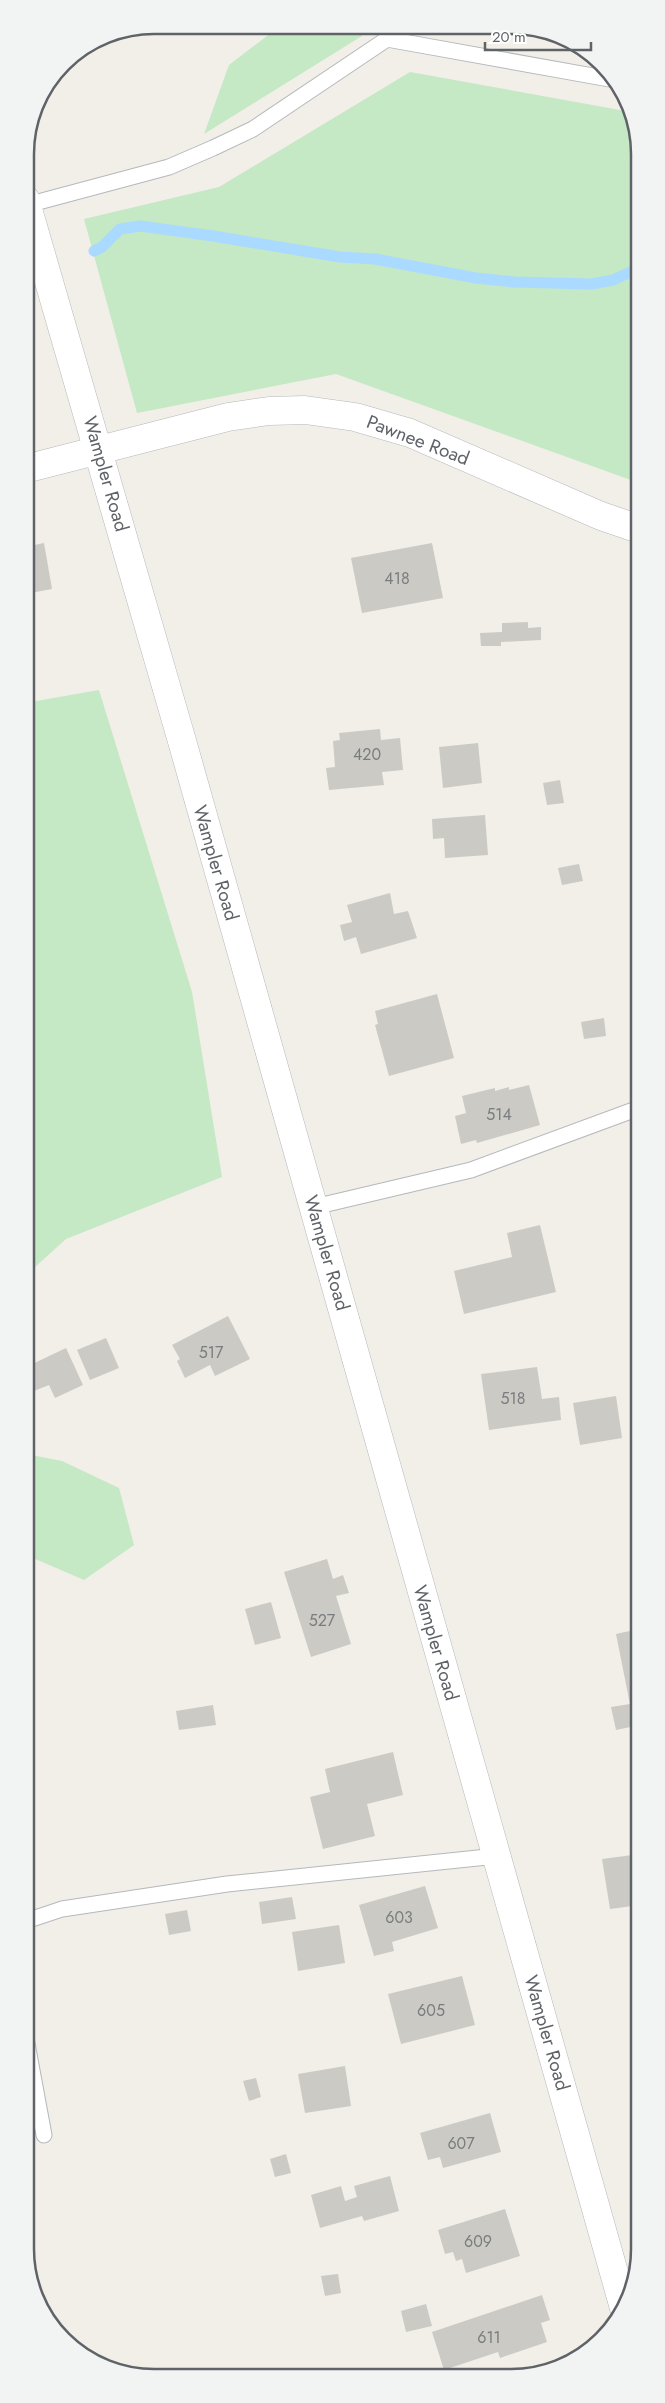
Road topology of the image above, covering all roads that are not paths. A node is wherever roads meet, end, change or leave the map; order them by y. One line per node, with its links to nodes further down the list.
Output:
1 (394, 34): 2 (lane)
2 (387, 39): 3 (lane); 4 (lane)
3 (604, 78)
4 (34, 200)
5 (34, 229): 6 (street, Wampler Road)
6 (99, 450): 7 (street, Pawnee Road); 8 (street, Pawnee Road); 10 (street, Wampler Road)
7 (34, 468)
8 (631, 526)
9 (631, 1111): 10 (lane)
10 (314, 1207): 11 (street, Wampler Road)
11 (496, 1856): 12 (lane); 15 (street, Wampler Road)
12 (34, 1918)
13 (34, 2081): 14 (lane)
14 (44, 2135)
15 (621, 2297)

